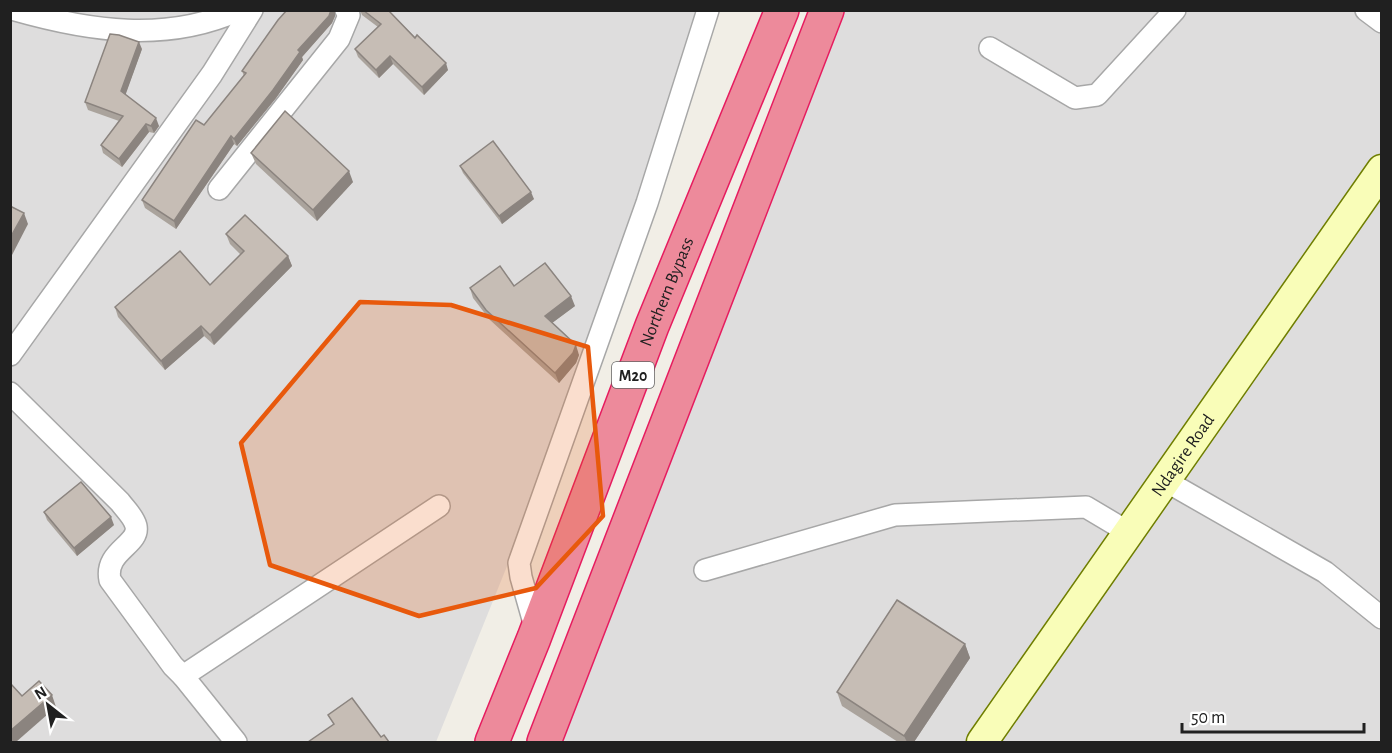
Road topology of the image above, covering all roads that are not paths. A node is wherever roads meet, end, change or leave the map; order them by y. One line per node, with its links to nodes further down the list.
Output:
1 (15, 10): 2 (street)
2 (239, 10)
3 (252, 10): 14 (street)
4 (346, 10): 13 (street)
5 (708, 10): 21 (street)
6 (782, 10): 21 (highway, Northern Bypass / M20)
7 (827, 10): 25 (highway, M20)
8 (1175, 10): 11 (street)
9 (1366, 10): 10 (street)
10 (1382, 22)
11 (990, 48)
12 (1382, 170): 16 (street, Ndagire Road)
13 (219, 189)
14 (10, 356)
15 (10, 393): 22 (street)
16 (1164, 480): 18 (street, Ndagire Road); 20 (street)
17 (439, 506): 22 (street)
18 (1128, 532): 19 (street); 26 (street, Ndagire Road)
19 (705, 570)
20 (1382, 618)
21 (536, 632): 24 (highway, Northern Bypass / M20)
22 (183, 676): 23 (street)
23 (236, 742)
24 (492, 742)
25 (544, 742)
26 (982, 742)

